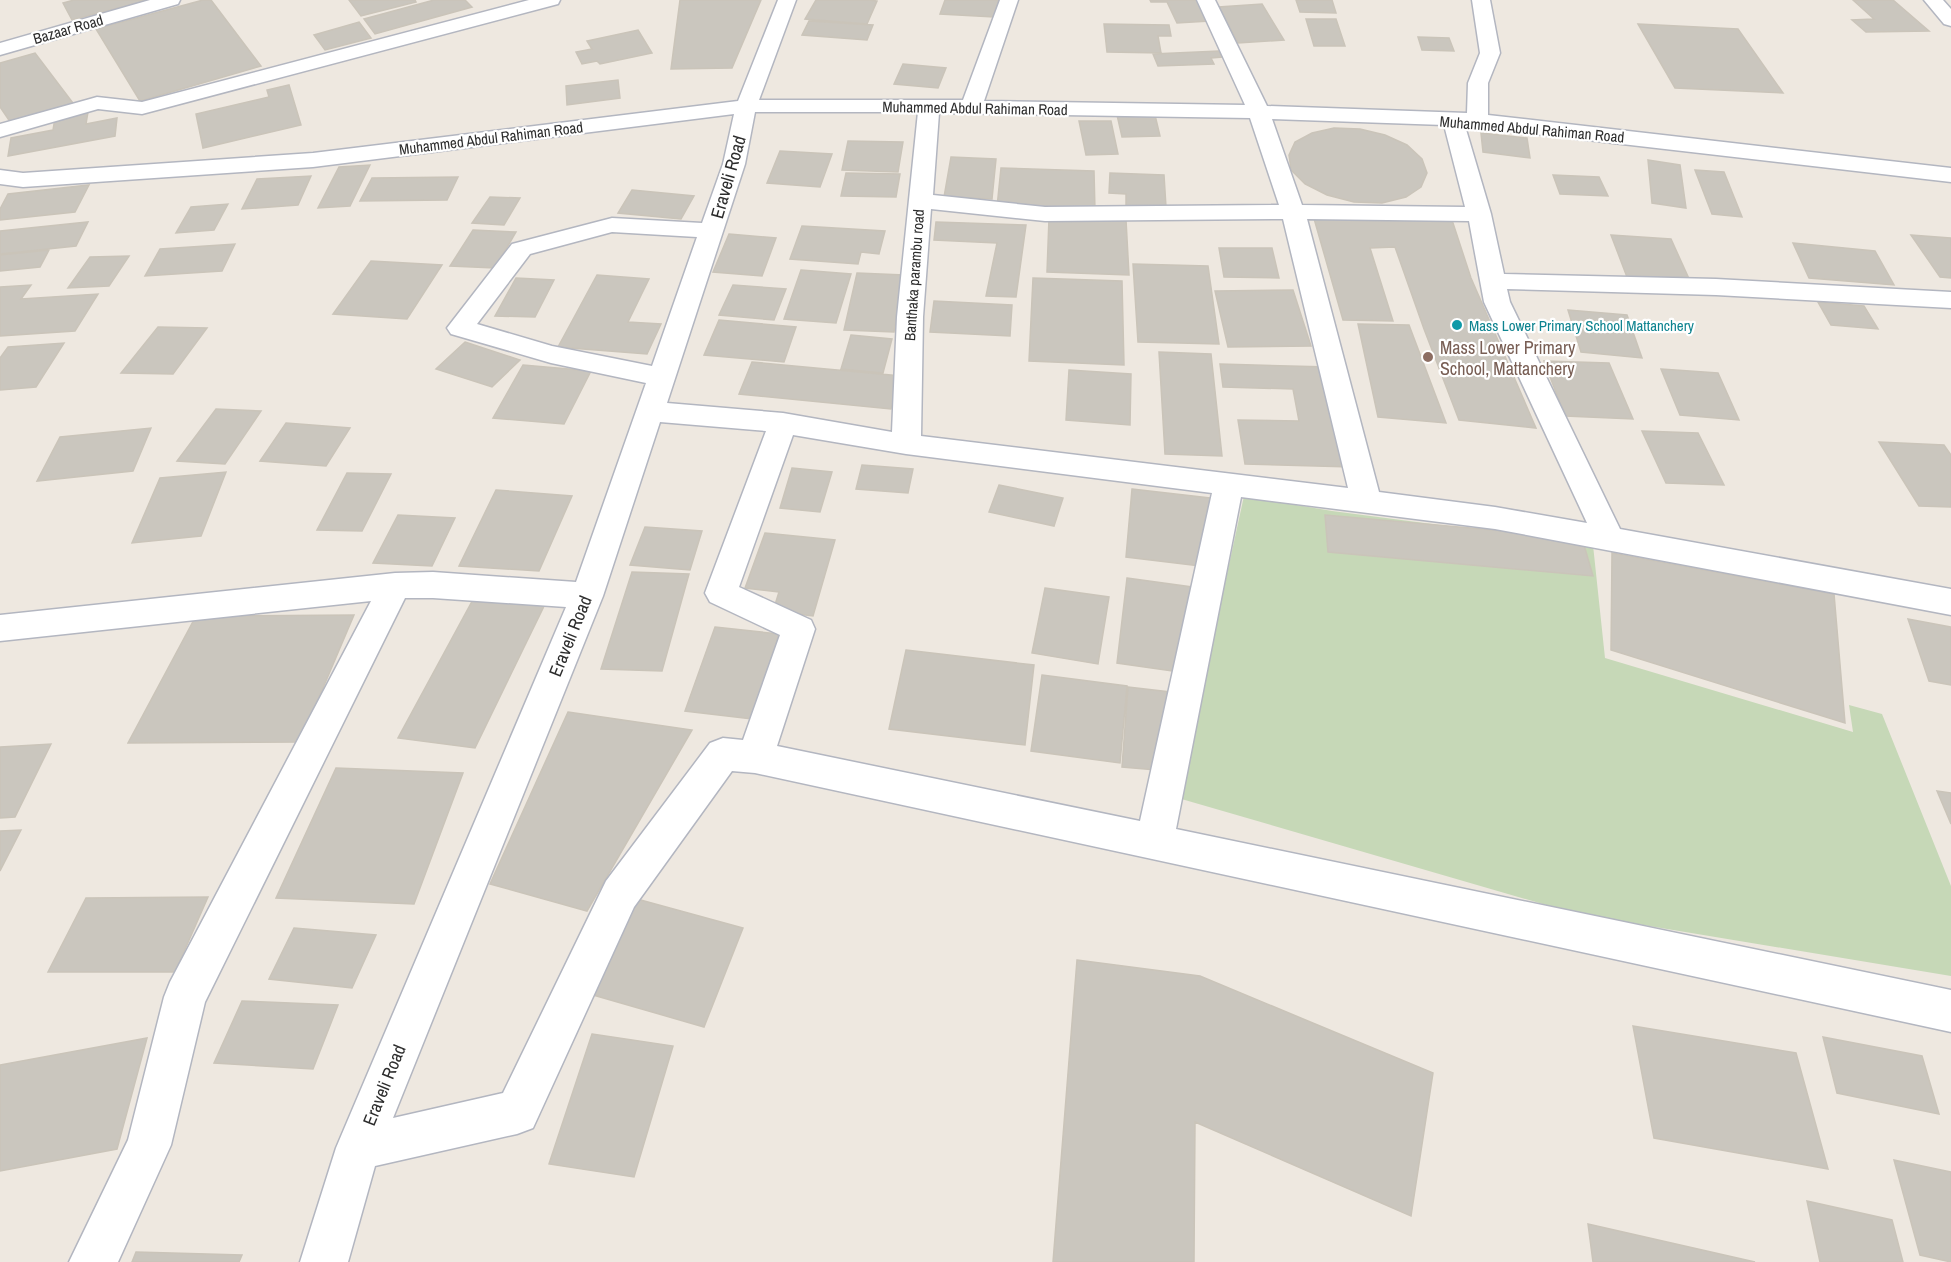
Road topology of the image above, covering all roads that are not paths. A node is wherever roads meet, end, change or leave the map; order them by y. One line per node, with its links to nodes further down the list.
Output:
1 (171, 0): 9 (street, Bazaar Road)
2 (551, 0): 15 (street)
3 (787, 0): 10 (street, Eraveli Road)
4 (1009, 0): 12 (street)
5 (1206, 0): 13 (street)
6 (1481, 0): 14 (street)
7 (1933, 0): 8 (street)
8 (1951, 20)
9 (0, 49)
10 (746, 106): 11 (street, Muhammed Abdul Rahiman Road); 17 (street, Muhammed Abdul Rahiman Road); 21 (street, Eraveli Road)
11 (929, 106): 12 (street, Muhammed Abdul Rahiman Road); 18 (street, Banthaka parambu road)
12 (971, 108): 13 (street, Muhammed Abdul Rahiman Road)
13 (1259, 112): 14 (street, Muhammed Abdul Rahiman Road); 19 (street)
14 (1465, 120): 16 (street, Muhammed Abdul Rahiman Road); 20 (street)
15 (0, 130)
16 (1951, 175)
17 (0, 177)
18 (918, 201): 19 (street); 27 (street, Banthaka parambu road)
19 (1293, 212): 20 (street); 29 (street)
20 (1479, 214): 22 (street)
21 (712, 231): 24 (street, Eraveli Road); 24 (street)
22 (1492, 281): 23 (street); 30 (street)
23 (1951, 300)
24 (660, 377): 25 (street, Eraveli Road)
25 (649, 411): 26 (street); 32 (street, Eraveli Road)
26 (783, 423): 27 (street); 35 (street)
27 (906, 444): 28 (street)
28 (1229, 484): 29 (street); 36 (street)
29 (1366, 501): 30 (street)
30 (1609, 538): 33 (street)
31 (395, 586): 32 (street); 34 (street); 39 (street)
32 (587, 596): 38 (street, Eraveli Road)
33 (1951, 602)
34 (0, 628)
35 (755, 757): 36 (street); 38 (street)
36 (1155, 840): 37 (street)
37 (1951, 1011)
38 (358, 1148): 40 (street, Eraveli Road)
39 (93, 1262)
40 (324, 1262)

